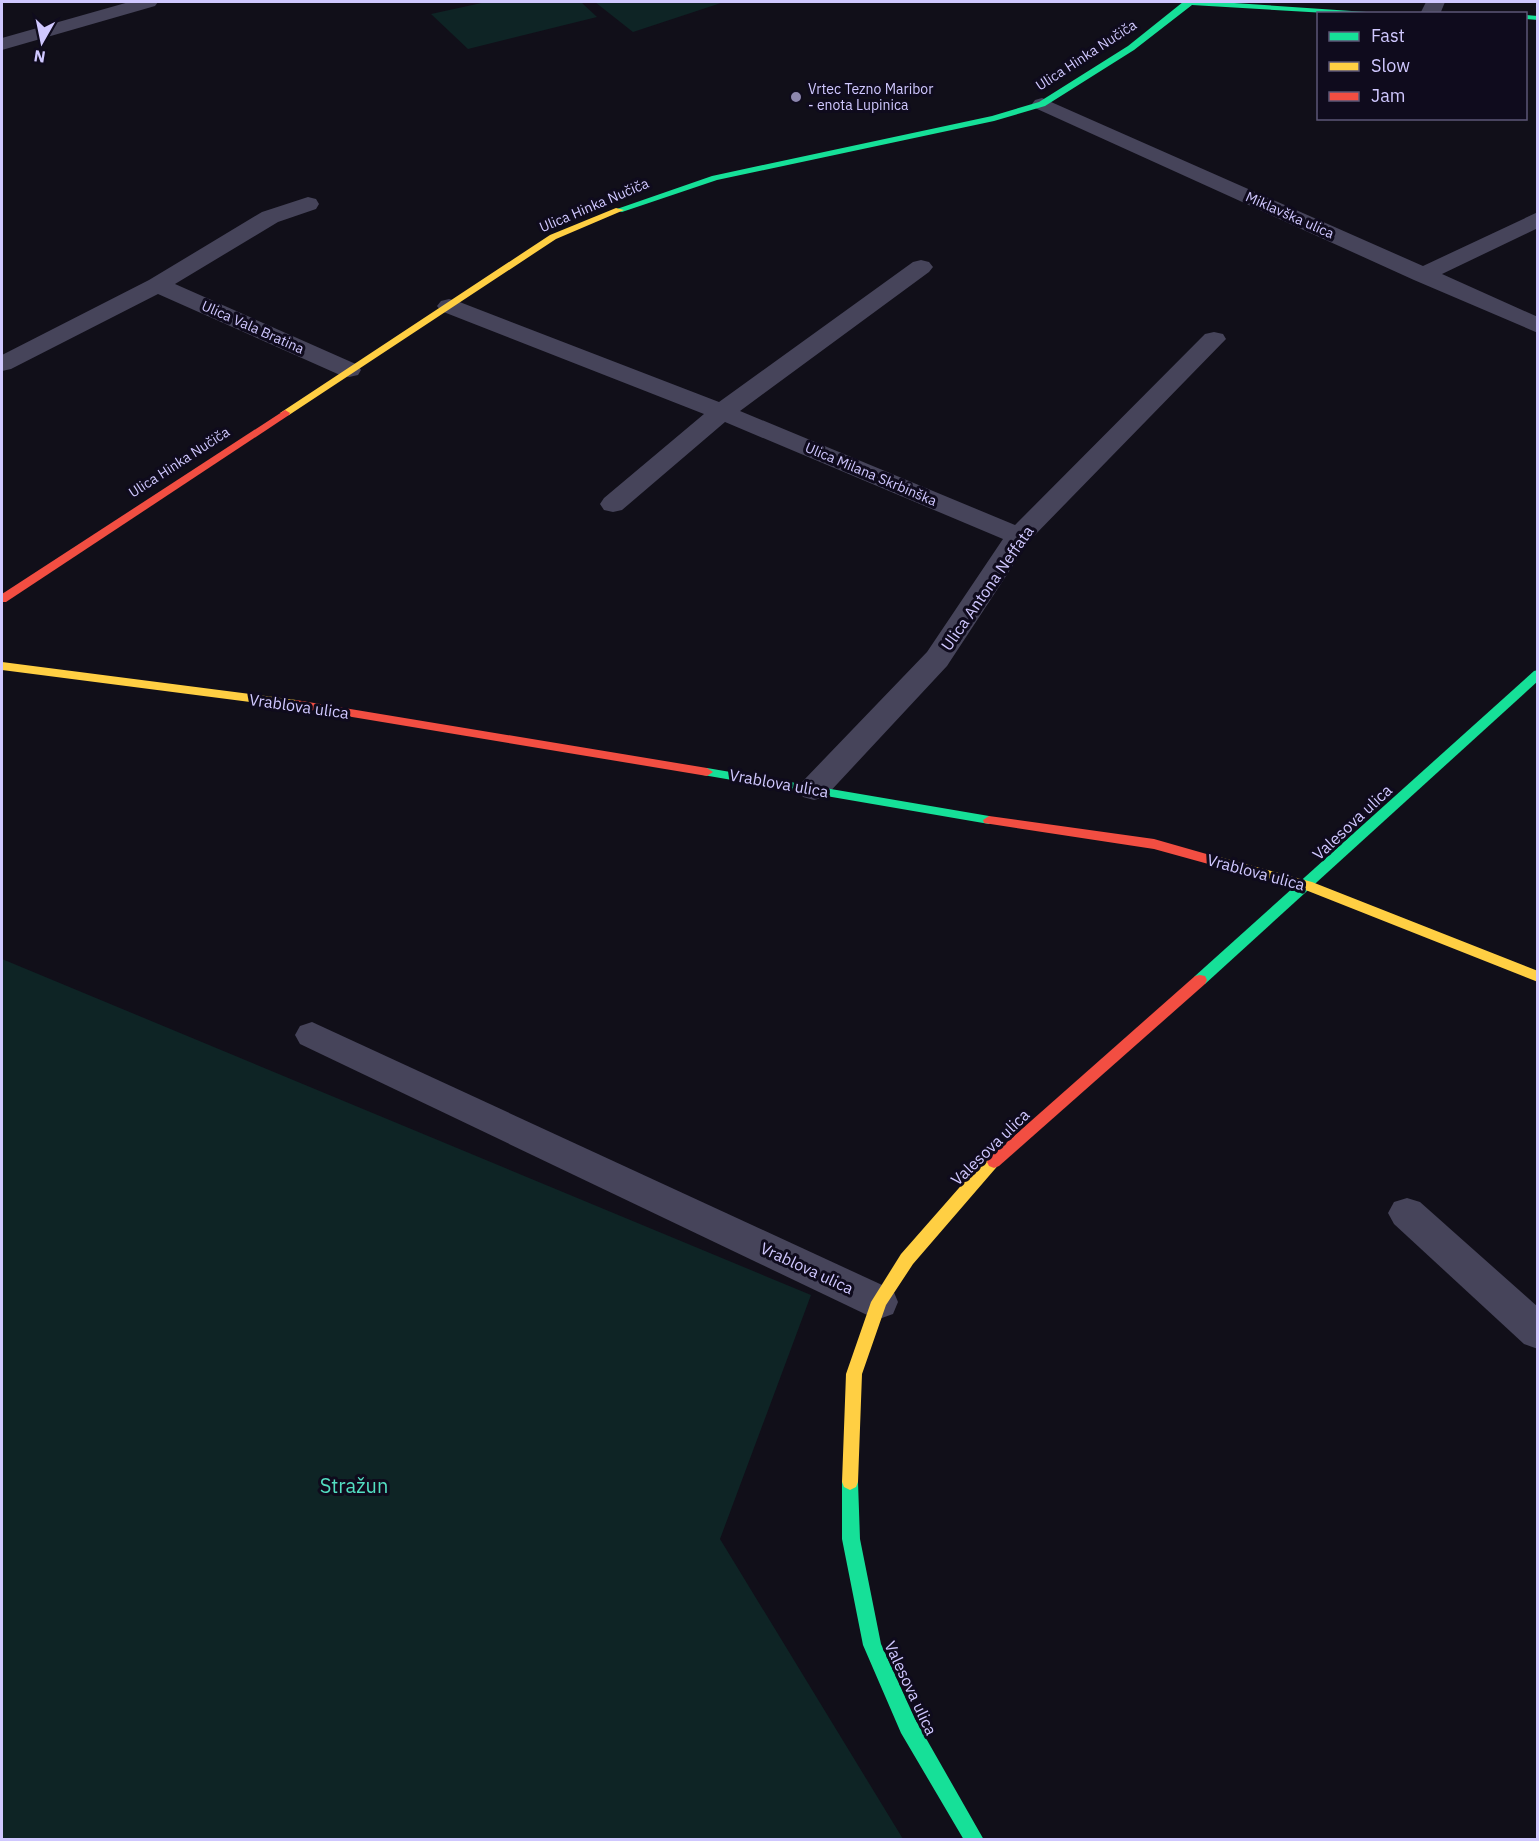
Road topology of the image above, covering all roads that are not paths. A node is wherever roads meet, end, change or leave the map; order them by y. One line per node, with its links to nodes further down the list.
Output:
1 (148, 2): 4 (street)
2 (1189, 2): 3 (street); 5 (street, Ulica Hinka Nučiča)
3 (1358, 12)
4 (2, 44)
5 (1042, 104): 9 (street, Miklavška ulica); 11 (street, Ulica Hinka Nučiča)
6 (308, 204): 10 (street)
7 (1538, 219): 9 (street)
8 (921, 267): 16 (street)
9 (1422, 275): 12 (street, Miklavška ulica)
10 (157, 285): 14 (street); 15 (street, Ulica Vala Bratina)
11 (449, 306): 15 (street, Ulica Hinka Nučiča); 16 (street, Ulica Milana Skrbinška)
12 (1538, 326)
13 (1214, 339): 18 (street, Ulica Antona Neffata)
14 (2, 364)
15 (349, 370): 19 (street, Ulica Hinka Nučiča)
16 (722, 412): 17 (street); 18 (street, Ulica Milana Skrbinška)
17 (613, 504)
18 (1019, 536): 22 (street, Ulica Antona Neffata)
19 (2, 599)
20 (2, 666): 22 (street, Vrablova ulica)
21 (1538, 674): 23 (street, Valesova ulica)
22 (814, 789): 23 (street, Vrablova ulica)
23 (1308, 885): 24 (street, Vrablova ulica); 27 (street, Valesova ulica)
24 (1538, 977)
25 (312, 1035): 27 (street, Vrablova ulica)
26 (1407, 1212): 28 (street)
27 (879, 1302): 29 (street, Valesova ulica)
28 (1538, 1332)
29 (975, 1839)

